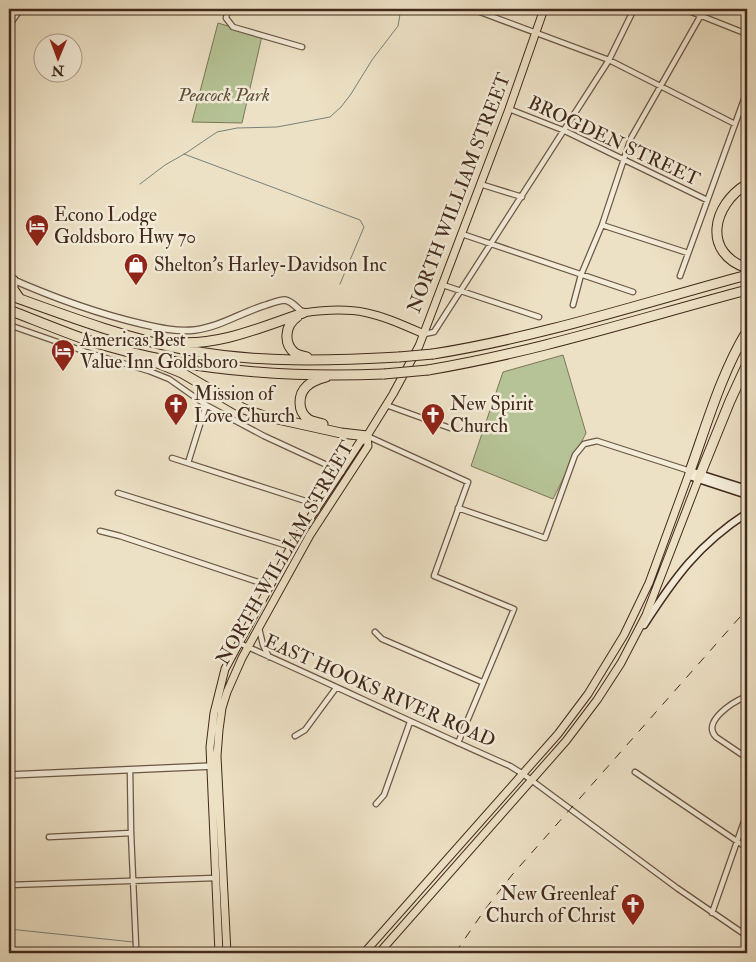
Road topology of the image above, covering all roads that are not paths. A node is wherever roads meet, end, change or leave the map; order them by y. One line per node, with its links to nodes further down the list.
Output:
1 (20, 9): 8 (street)
2 (228, 9): 11 (street)
3 (472, 9): 9 (street)
4 (544, 9): 9 (main road, NORTH WILLIAM STREET)
5 (634, 9): 12 (street)
6 (685, 9): 7 (street)
7 (701, 15): 10 (street); 13 (street)
8 (9, 25)
9 (536, 32): 12 (street); 15 (main road, NORTH WILLIAM STREET)
10 (747, 34)
11 (302, 47)
12 (609, 60): 13 (street); 17 (street)
13 (660, 87): 16 (street); 18 (street)
14 (747, 91): 16 (street)
15 (509, 109): 17 (street, BROGDEN STREET); 19 (main road, NORTH WILLIAM STREET)
16 (735, 124): 22 (street)
17 (565, 130): 18 (street, BROGDEN STREET); 21 (street)
18 (624, 160): 22 (street, BROGDEN STREET); 23 (street)
19 (480, 184): 21 (street); 24 (main road, NORTH WILLIAM STREET)
20 (747, 184): 27 (highway)
21 (522, 197): 25 (street)
22 (707, 200): 26 (street)
23 (602, 225): 26 (street); 28 (street)
24 (462, 234): 25 (street); 32 (main road, NORTH WILLIAM STREET)
25 (490, 244): 28 (street); 34 (street)
26 (688, 253): 30 (street)
27 (747, 268)
28 (581, 275): 35 (street); 38 (street)
29 (747, 275): 47 (highway, bridge)
30 (680, 276)
31 (10, 281): 37 (highway); 40 (street)
32 (443, 284): 34 (street); 44 (main road, NORTH WILLIAM STREET)
33 (747, 290): 49 (highway, bridge)
34 (461, 291): 41 (street); 44 (street)
35 (633, 292)
36 (9, 295): 37 (highway)
37 (20, 299): 45 (highway)
38 (573, 306)
39 (9, 310): 46 (highway)
40 (303, 313): 44 (main road); 45 (highway); 47 (highway)
41 (539, 317)
42 (9, 325): 50 (street)
43 (747, 331): 57 (highway)
44 (424, 334): 51 (main road, NORTH WILLIAM STREET)
45 (138, 338): 47 (highway)
46 (125, 350): 49 (highway); 53 (highway)
47 (332, 360)
48 (747, 364): 58 (highway)
49 (347, 376): 53 (highway)
50 (206, 405): 55 (street); 56 (street)
51 (386, 405): 52 (street); 53 (main road, NORTH WILLIAM STREET)
52 (450, 428)
53 (367, 436): 56 (main road, NORTH WILLIAM STREET); 63 (street); 68 (main road, NORTH WILLIAM STREET)
54 (172, 458): 55 (street)
55 (188, 463): 62 (street)
56 (342, 472): 62 (main road, NORTH WILLIAM STREET)
57 (690, 474): 58 (main road); 63 (street); 76 (main road)
58 (699, 477): 59 (main road); 61 (main road); 70 (main road)
59 (747, 490)
60 (118, 493): 66 (street)
61 (747, 495)
62 (318, 505): 66 (main road, NORTH WILLIAM STREET)
63 (458, 508): 74 (street)
64 (747, 514): 70 (main road)
65 (100, 531): 67 (street)
66 (291, 547): 67 (main road, NORTH WILLIAM STREET)
67 (270, 586): 71 (main road, NORTH WILLIAM STREET)
68 (259, 626): 72 (main road, NORTH WILLIAM STREET); 73 (street)
69 (375, 632): 74 (street)
70 (632, 643): 78 (main road)
71 (239, 644): 72 (street, EAST HOOKS RIVER ROAD); 83 (main road, NORTH WILLIAM STREET)
72 (247, 647): 73 (street, EAST HOOKS RIVER ROAD); 84 (main road, NORTH WILLIAM STREET)
73 (269, 657): 75 (street, EAST HOOKS RIVER ROAD)
74 (482, 682): 81 (street)
75 (336, 688): 79 (street, EAST HOOKS RIVER ROAD); 80 (street)
76 (588, 694): 78 (main road); 87 (main road)
77 (745, 697): 82 (street)
78 (597, 700): 89 (main road)
79 (410, 722): 81 (street, EAST HOOKS RIVER ROAD); 90 (street)
80 (295, 736)
81 (458, 743): 87 (street, EAST HOOKS RIVER ROAD)
82 (747, 758)
83 (209, 766): 84 (street); 85 (street); 96 (main road, NORTH WILLIAM STREET)
84 (218, 766): 101 (main road, NORTH WILLIAM STREET)
85 (130, 770): 88 (street); 92 (street)
86 (635, 772): 94 (street)
87 (523, 774): 89 (street, EAST HOOKS RIVER ROAD); 105 (main road)
88 (9, 775)
89 (532, 781): 99 (street, EAST HOOKS RIVER ROAD); 106 (main road)
90 (376, 804)
91 (747, 813): 94 (street)
92 (130, 833): 93 (street); 97 (street)
93 (49, 837)
94 (737, 841): 95 (street); 99 (street)
95 (747, 848)
96 (215, 878): 97 (street); 101 (main road); 103 (main road, NORTH WILLIAM STREET)
97 (133, 880): 98 (street); 102 (street)
98 (10, 885)
99 (712, 913): 100 (street, EAST HOOKS RIVER ROAD)
100 (747, 936)
101 (226, 942): 104 (main road, NORTH WILLIAM STREET)
102 (136, 946)
103 (219, 953)
104 (227, 953)
105 (364, 953)
106 (379, 953)

